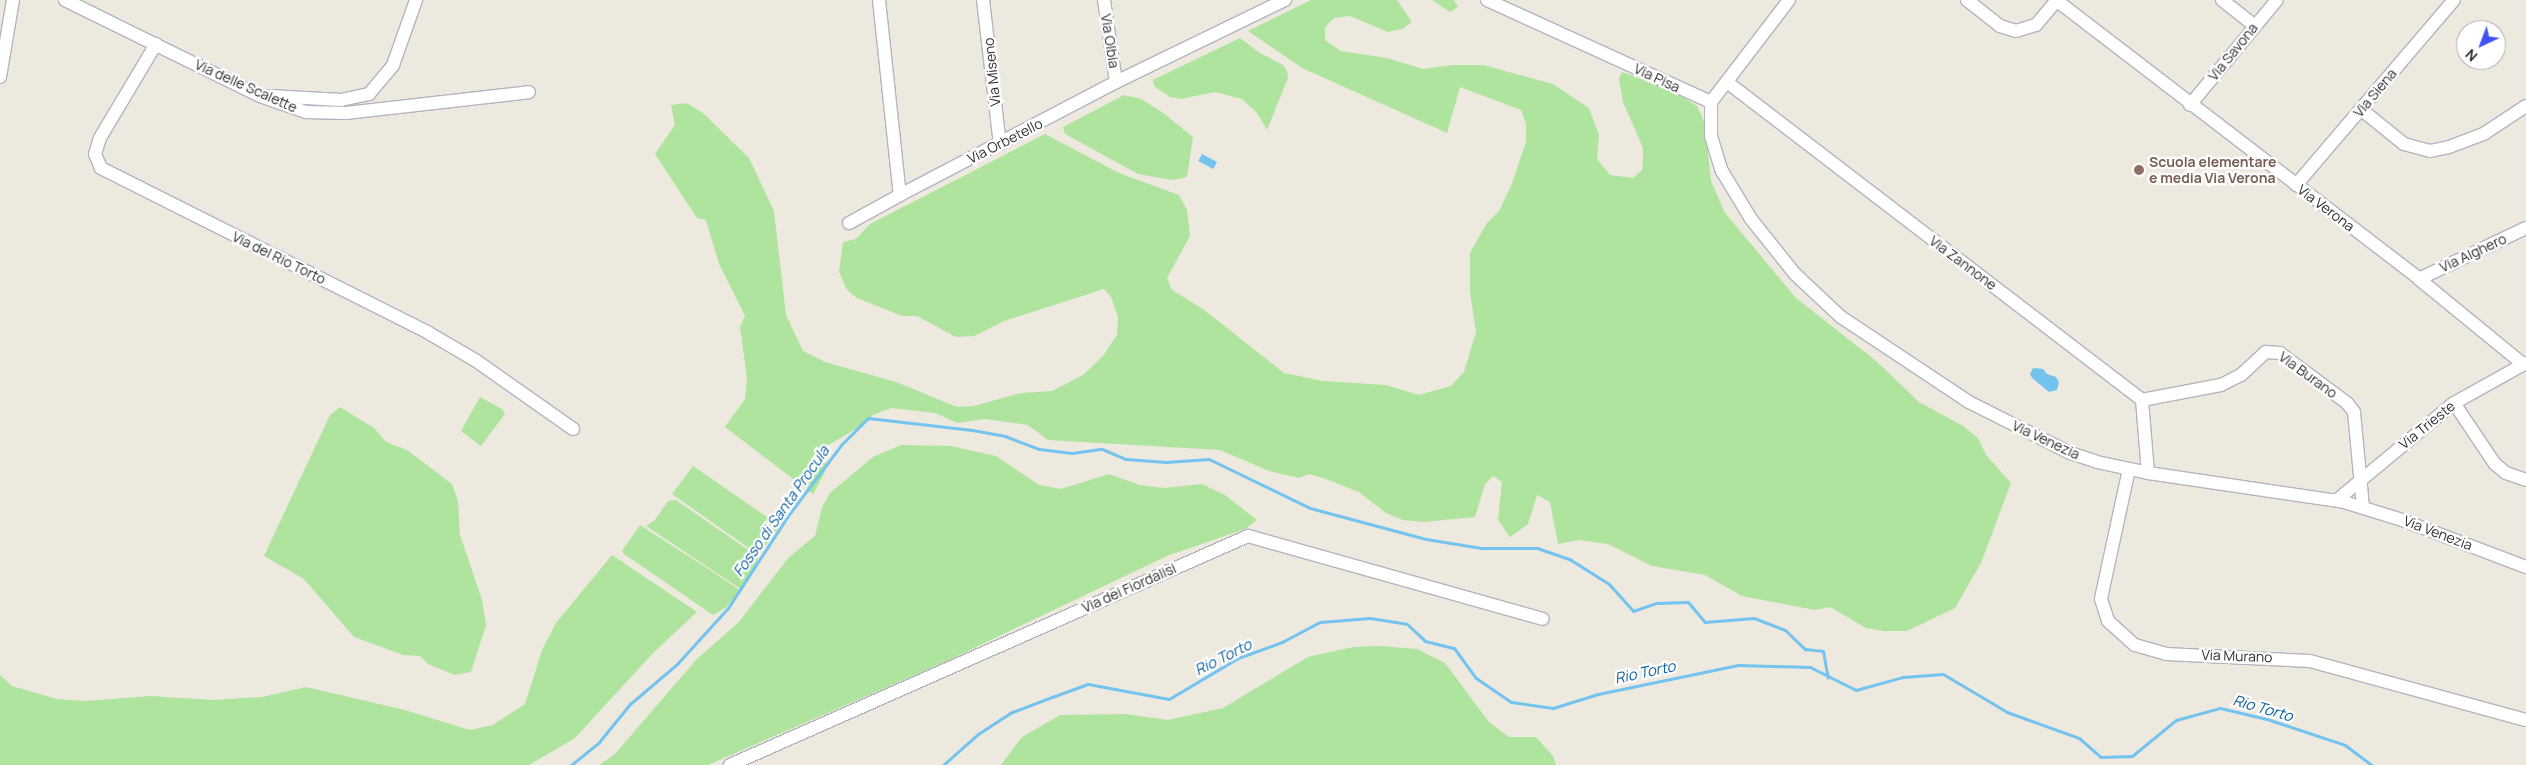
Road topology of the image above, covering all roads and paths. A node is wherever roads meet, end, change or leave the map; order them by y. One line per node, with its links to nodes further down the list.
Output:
1 (13, 0): 18 (street)
2 (65, 0): 15 (street, Via delle Scalette)
3 (416, 0): 22 (street)
4 (879, 0): 29 (street)
5 (984, 0): 27 (street, Via Miseno)
6 (1104, 0): 19 (street, Via Olbia)
7 (1285, 0): 19 (street, Via Orbetello)
8 (1487, 0): 23 (street, Via Pisa)
9 (1789, 0): 20 (street)
10 (1967, 0): 11 (street)
11 (2056, 0): 24 (street, Via Verona)
12 (2222, 0): 16 (street)
13 (2277, 0): 16 (street, Via Savona)
14 (2454, 0): 26 (street, Via Siena)
15 (86, 4): 17 (street, Via delle Scalette)
16 (2255, 26): 24 (street, Via Savona)
17 (156, 44): 22 (street, Via delle Scalette); 36 (street, Via del Rio Torto)
18 (0, 77)
19 (1116, 82): 27 (street, Via Orbetello)
20 (1727, 82): 23 (street); 34 (street, Via Zannone)
21 (529, 92): 22 (street, Via delle Scalette)
22 (260, 96)
23 (1710, 102): 37 (street, Via Venezia)
24 (2190, 105): 28 (street, Via Verona)
25 (2526, 106): 26 (street)
26 (2362, 110): 28 (street, Via Siena)
27 (1000, 144): 29 (street, Via Orbetello)
28 (2296, 185): 32 (street, Via Verona)
29 (900, 195): 30 (street, Via Orbetello)
30 (848, 223)
31 (2526, 228): 32 (street, Via Alghero)
32 (2419, 279): 33 (street, Via Verona)
33 (2525, 363): 35 (street, Via Trieste)
34 (2142, 400): 38 (street); 39 (street, Via Burano)
35 (2454, 403): 39 (street, Via Trieste); 40 (street)
36 (573, 429)
37 (2129, 469): 38 (street, Via Venezia); 45 (street, Via Murano)
38 (2148, 473): 41 (street, Via Venezia)
39 (2361, 479): 41 (street, Via Trieste); 42 (street, Via Burano)
40 (2526, 480)
41 (2337, 500): 42 (street, Via Venezia)
42 (2363, 507): 43 (street, Via Venezia)
43 (2526, 567)
44 (1543, 618): 46 (street, Via dei Fiordalisi)
45 (2526, 720)
46 (730, 765)

